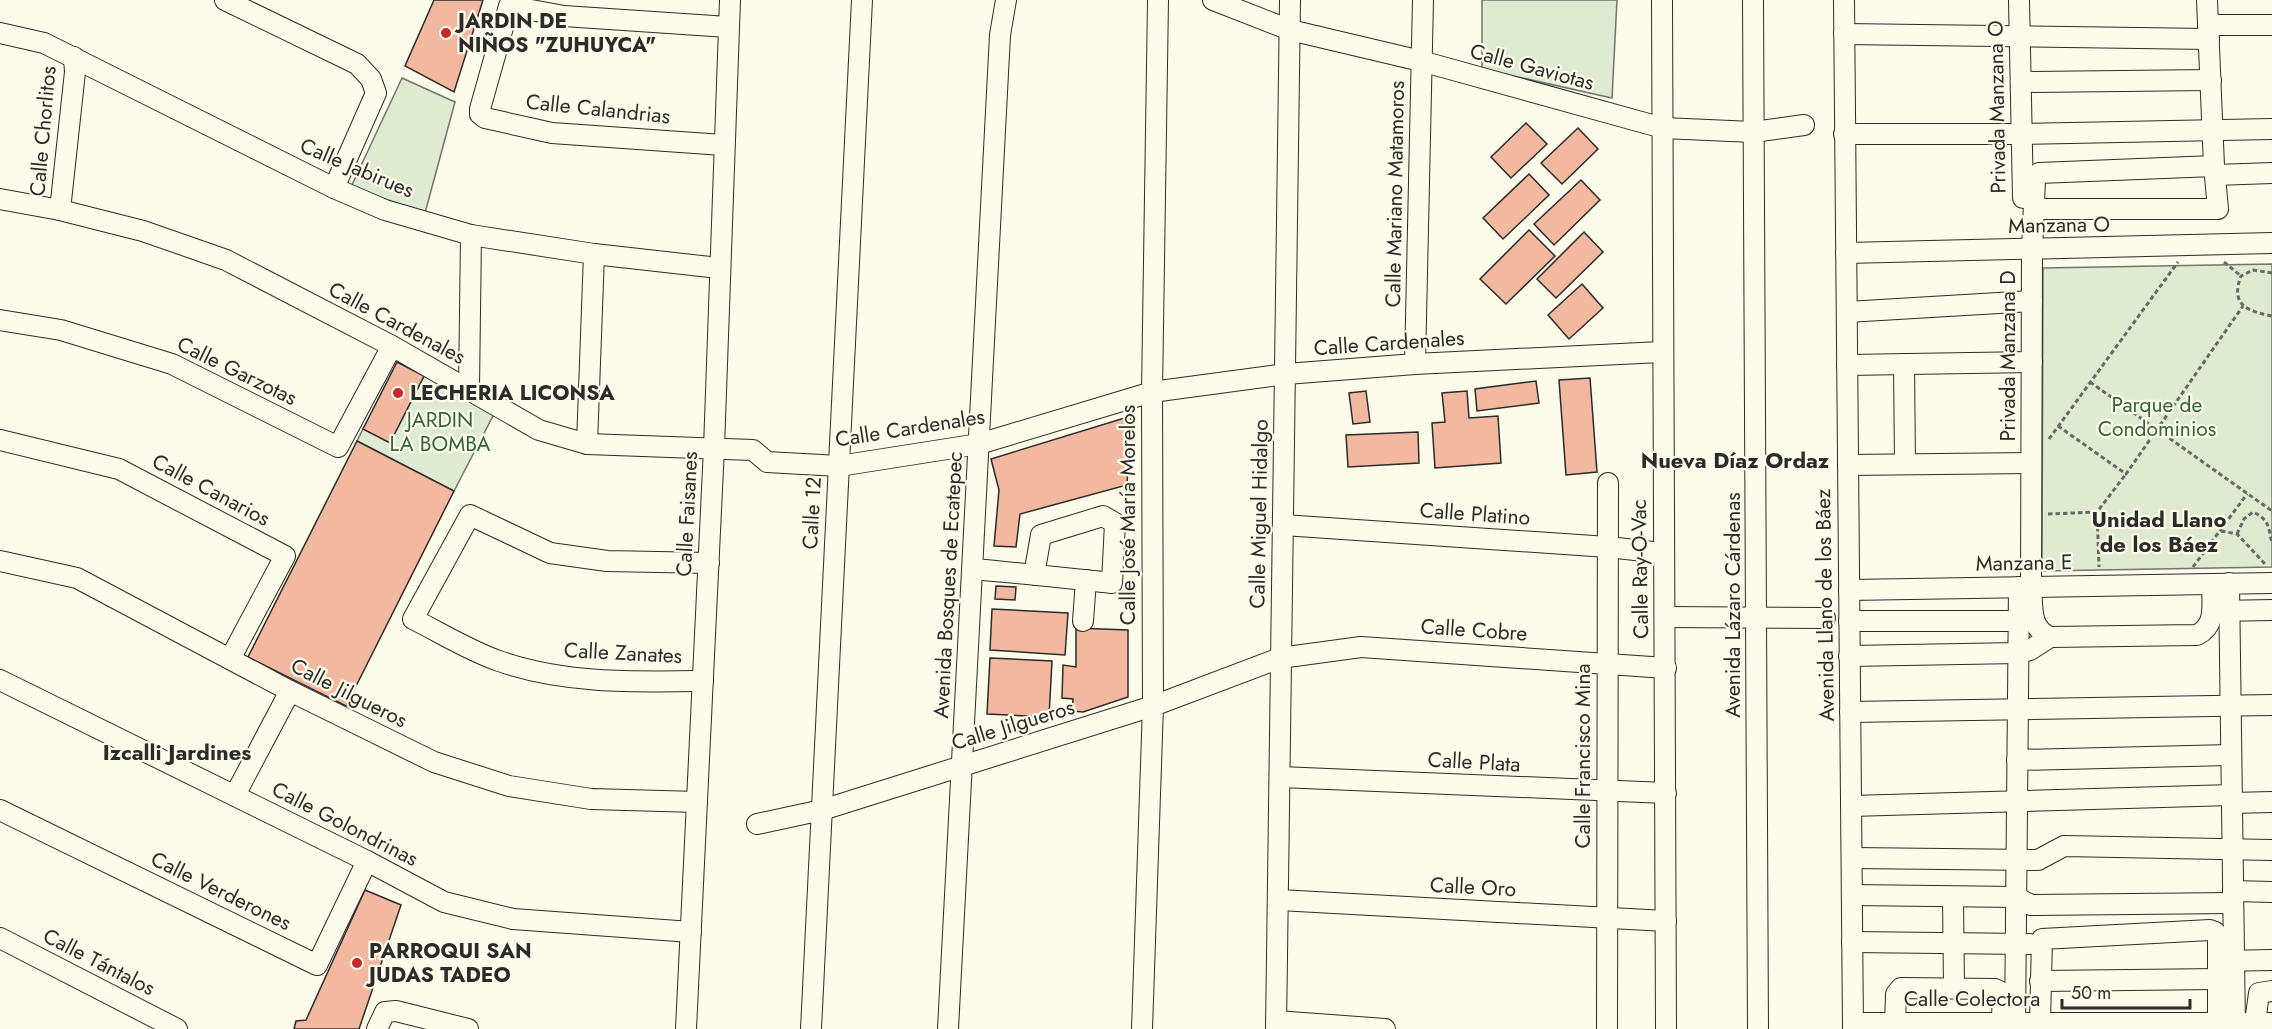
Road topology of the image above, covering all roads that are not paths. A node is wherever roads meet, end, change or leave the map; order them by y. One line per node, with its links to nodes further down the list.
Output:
1 (225, 0): 35 (street)
2 (730, 0): 15 (street, Calle Faisanes)
3 (862, 0): 64 (street, Calle 12)
4 (1006, 0): 59 (street, Avenida Bosques de Ecatepec)
5 (1158, 0): 56 (street, Calle José María Morelos)
6 (1213, 0): 16 (street, Calle Gaviotas)
7 (1290, 0): 16 (street, Calle Miguel Hidalgo)
8 (1423, 0): 22 (street, Calle Mariano Matamoros)
9 (1662, 0): 26 (street, Calle Ray-O-Vac)
10 (1753, 0): 29 (street, Avenida Lázaro Cárdenas)
11 (1844, 0): 19 (street, Avenida Llano de los Báez)
12 (2019, 0): 20 (street, Privada Manzana O)
13 (2207, 0): 17 (street)
14 (2272, 25): 17 (street)
15 (728, 27): 32 (street, Calle Faisanes); 32 (street, Calle Calandrias)
16 (1290, 30): 22 (street, Calle Gaviotas); 54 (street, Calle Miguel Hidalgo)
17 (2209, 32): 20 (street); 23 (street)
18 (0, 33): 21 (street, Calle Jabirues)
19 (1844, 34): 20 (street); 30 (street, Avenida Llano de los Báez)
20 (2020, 37): 24 (street, Privada Manzana O)
21 (74, 57): 35 (street, Calle Jabirues); 38 (street, Calle Chorlitos)
22 (1421, 61): 26 (street, Calle Gaviotas); 51 (street, Calle Mariano Matamoros)
23 (2211, 80): 24 (street); 27 (street)
24 (2021, 82): 31 (street, Privada Manzana O)
25 (1804, 125): 29 (street, Calle Gaviotas)
26 (1663, 128): 29 (street, Calle Gaviotas); 49 (street, Calle Ray-O-Vac)
27 (2212, 129): 28 (street); 31 (street); 33 (street)
28 (2272, 129)
29 (1753, 132): 81 (street, Avenida Lázaro Cárdenas)
30 (1844, 134): 31 (street); 42 (street, Avenida Llano de los Báez)
31 (2023, 135): 41 (street, Privada Manzana O)
32 (723, 145): 44 (street, Calle Faisanes)
33 (2215, 171): 34 (street); 37 (street); 37 (street)
34 (2272, 174)
35 (334, 188): 39 (street, Calle Jabirues)
36 (0, 199): 38 (street, Calle Cardenales)
37 (2034, 209): 41 (street)
38 (60, 210): 48 (street, Calle Cardenales)
39 (471, 235): 43 (street, Calle Jabirues); 55 (street)
40 (2272, 243): 41 (street, Manzana O)
41 (2027, 250): 42 (street, Manzana O); 45 (street, Privada Manzana D)
42 (1846, 253): 46 (street, Avenida Llano de los Báez)
43 (594, 254): 44 (street, Calle Jabirues); 58 (street)
44 (719, 268): 60 (street, Calle Faisanes)
45 (2032, 301): 46 (street); 50 (street, Privada Manzana D)
46 (1847, 312): 53 (street, Avenida Llano de los Báez)
47 (0, 320): 48 (street, Calle Garzotas)
48 (392, 346): 55 (street, Calle Cardenales)
49 (1661, 352): 51 (street, Calle Cardenales); 68 (street, Calle Ray-O-Vac)
50 (2031, 362): 52 (street); 61 (street, Privada Manzana D)
51 (1415, 364): 54 (street, Calle Cardenales)
52 (1904, 364): 53 (street); 62 (street)
53 (1847, 365): 63 (street, Avenida Llano de los Báez)
54 (1286, 374): 56 (street, Calle Cardenales); 66 (street, Calle Miguel Hidalgo)
55 (469, 388): 58 (street, Calle Cardenales)
56 (1152, 392): 59 (street, Calle Cardenales); 97 (street, Calle José María Morelos)
57 (0, 440): 90 (street, Calle Canarios)
58 (587, 444): 60 (street, Calle Cardenales)
59 (979, 444): 64 (street, Calle Cardenales); 71 (street, Avenida Bosques de Ecatepec)
60 (714, 448): 64 (street, Calle Cardenales); 70 (street, Calle Faisanes)
61 (2031, 463): 62 (street, Privada Manzana D); 76 (street, Privada Manzana D)
62 (1905, 464): 63 (street, Privada Manzana D)
63 (1848, 465): 77 (street, Avenida Llano de los Báez)
64 (839, 466): 114 (street, Calle 12)
65 (1608, 483): 67 (street, Calle Francisco Mina)
66 (1283, 525): 67 (street, Calle Platino); 89 (street, Calle Miguel Hidalgo)
67 (1608, 547): 68 (street, Calle Platino); 91 (street, Calle Francisco Mina)
68 (1662, 553): 80 (street, Calle Ray-O-Vac)
69 (0, 561): 90 (street, Calle Jilgueros)
70 (709, 563): 94 (street, Calle Faisanes); 94 (street, Calle Zanates)
71 (973, 569): 72 (street); 103 (street, Avenida Bosques de Ecatepec)
72 (1034, 575): 73 (street); 73 (street)
73 (1086, 580): 83 (street)
74 (2272, 583): 75 (street, Manzana E)
75 (2220, 584): 76 (street, Manzana E); 78 (street)
76 (2025, 587): 77 (street, Manzana E); 85 (street); 86 (street)
77 (1849, 590): 84 (street, Avenida Llano de los Báez)
78 (2221, 610): 79 (street); 86 (street); 98 (street)
79 (2272, 610)
80 (1666, 617): 81 (street); 92 (street, Calle Ray-O-Vac)
81 (1758, 618): 82 (street); 157 (street, Avenida Lázaro Cárdenas)
82 (1825, 618)
83 (1083, 621)
84 (1849, 621): 85 (street); 88 (street, Avenida Llano de los Báez)
85 (2018, 621): 87 (street)
86 (2050, 637): 87 (street)
87 (2018, 653): 88 (street); 99 (street)
88 (1849, 656): 100 (street, Avenida Llano de los Báez)
89 (1280, 658): 91 (street, Calle Cobre); 97 (street, Calle Jilgueros); 104 (street, Calle Miguel Hidalgo)
90 (230, 659): 95 (street, Calle Jilgueros)
91 (1608, 663): 92 (street, Calle Cobre); 105 (street, Calle Francisco Mina)
92 (1666, 668): 106 (street, Calle Ray-O-Vac)
93 (0, 680): 107 (street, Calle Golondrinas)
94 (703, 681): 110 (street, Calle Faisanes)
95 (290, 691): 107 (street); 110 (street, Calle Jilgueros)
96 (2272, 705): 98 (street)
97 (1153, 706): 103 (street, Calle Jilgueros); 153 (street, Calle José María Morelos)
98 (2231, 706): 99 (street); 101 (street)
99 (2018, 709): 100 (street); 102 (street)
100 (1850, 712): 112 (street, Avenida Llano de los Báez)
101 (2231, 755): 102 (street); 108 (street)
102 (2017, 760): 109 (street)
103 (962, 766): 114 (street, Calle Jilgueros); 152 (street, Avenida Bosques de Ecatepec)
104 (1280, 777): 105 (street, Calle Plata); 126 (street, Calle Miguel Hidalgo)
105 (1607, 792): 106 (street, Calle Plata); 127 (street, Calle Francisco Mina)
106 (1666, 793): 128 (street, Calle Ray-O-Vac)
107 (235, 795): 120 (street, Calle Golondrinas)
108 (2232, 799): 109 (street); 111 (street); 117 (street)
109 (2017, 801): 112 (street); 119 (street)
110 (697, 802): 129 (street, Calle Faisanes)
111 (2272, 802)
112 (1851, 806): 118 (street, Avenida Llano de los Báez)
113 (0, 810): 120 (street, Calle Verderones)
114 (822, 810): 115 (street, Calle Jilgueros); 151 (street, Calle 12)
115 (757, 824)
116 (2272, 850): 117 (street)
117 (2233, 851): 119 (street); 125 (street)
118 (1852, 858): 119 (street); 122 (street, Avenida Llano de los Báez)
119 (2016, 860): 124 (street)
120 (367, 861): 129 (street, Calle Golondrinas)
121 (2272, 892): 125 (street)
122 (1852, 895): 123 (street); 131 (street, Avenida Llano de los Báez)
123 (1953, 897): 124 (street); 132 (street)
124 (2016, 897): 125 (street); 133 (street)
125 (2233, 897): 136 (street)
126 (1279, 900): 127 (street, Calle Oro); 144 (street, Calle Miguel Hidalgo)
127 (1607, 918): 128 (street, Calle Oro); 155 (street, Calle Francisco Mina)
128 (1666, 921): 156 (street, Calle Ray-O-Vac)
129 (691, 932): 150 (street, Calle Faisanes)
130 (0, 938): 147 (street, Calle Tántalos)
131 (1852, 942): 132 (street); 146 (street, Avenida Llano de los Báez)
132 (1953, 943): 133 (street); 137 (street)
133 (2016, 944): 134 (street); 140 (street)
134 (2040, 944): 136 (street); 138 (street)
135 (2272, 960): 136 (street)
136 (2224, 967): 138 (street); 143 (street)
137 (1954, 988): 140 (street); 141 (street)
138 (2040, 988): 140 (street); 142 (street)
139 (2272, 991): 143 (street)
140 (2009, 993): 145 (street)
141 (1895, 1023): 145 (street, Calle Colectora); 146 (street, Calle Colectora)
142 (2040, 1023): 143 (street, Calle Colectora); 145 (street, Calle Colectora)
143 (2243, 1024)
144 (1276, 1025): 154 (street)
145 (2011, 1025)
146 (1853, 1026)
147 (177, 1029)
148 (377, 1029): 149 (street)
149 (468, 1029)
150 (686, 1029)
151 (811, 1029)
152 (948, 1029)
153 (1142, 1029)
154 (1385, 1029)
155 (1607, 1029)
156 (1666, 1029)
157 (1758, 1029)

